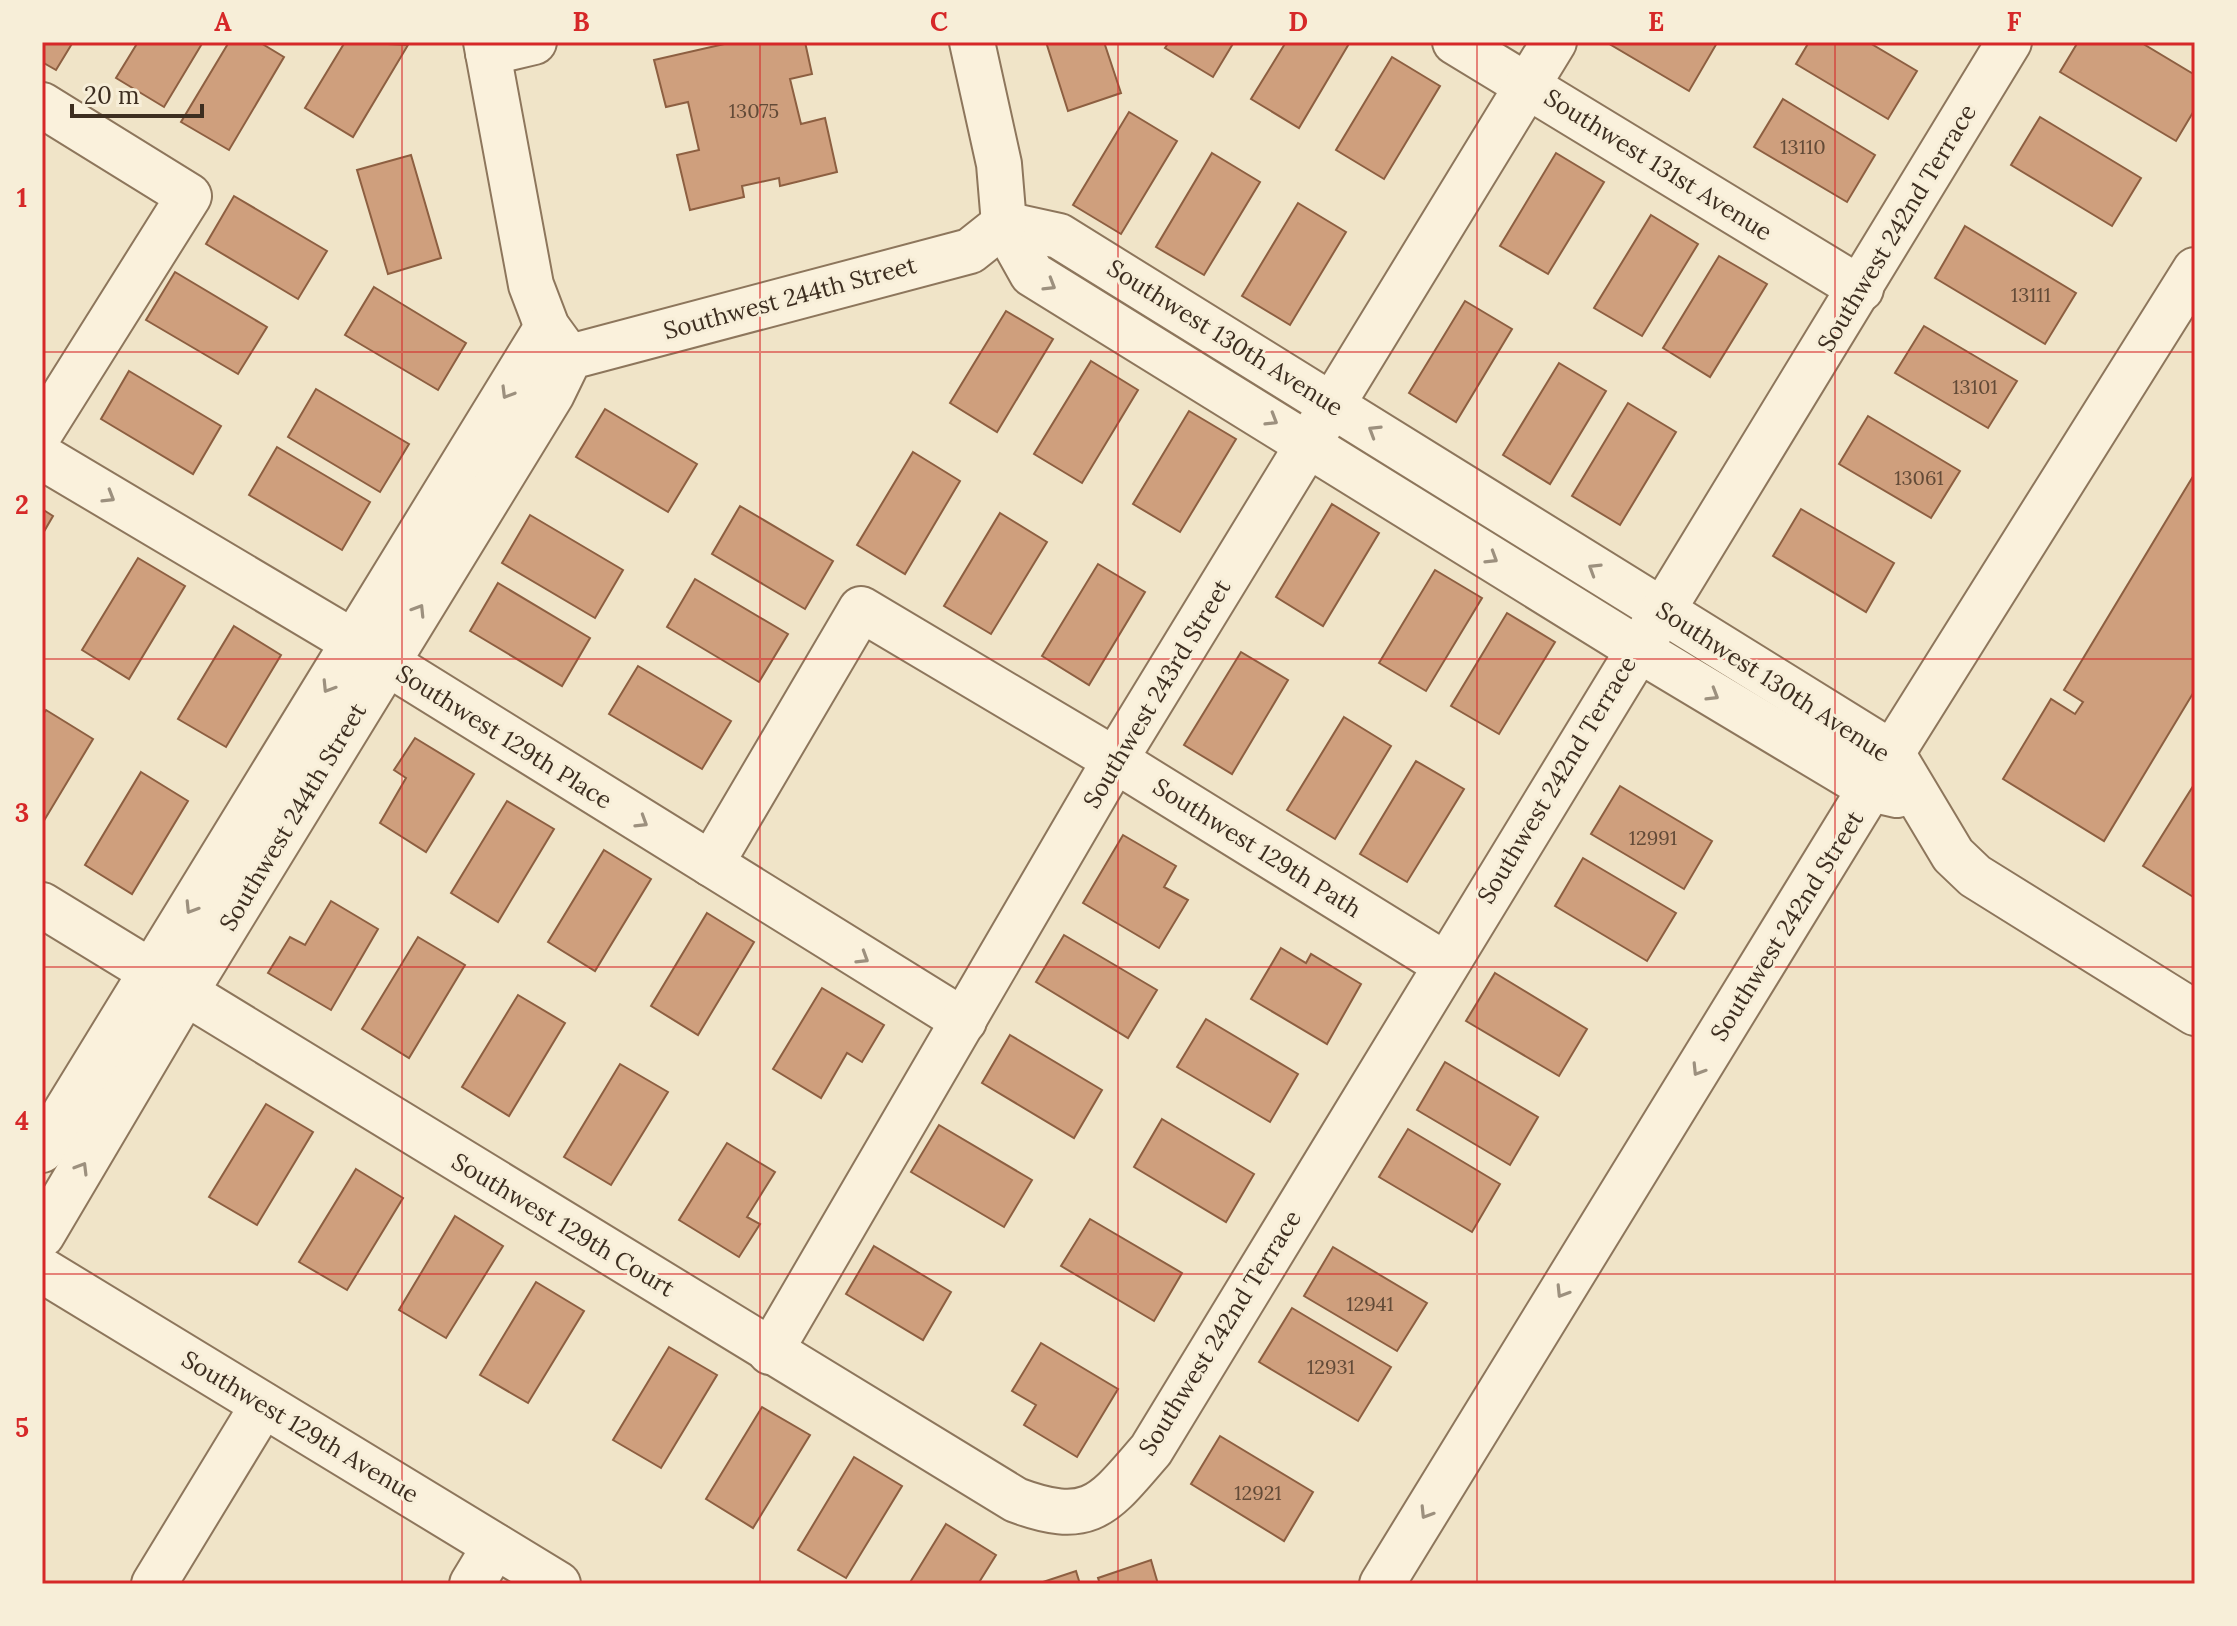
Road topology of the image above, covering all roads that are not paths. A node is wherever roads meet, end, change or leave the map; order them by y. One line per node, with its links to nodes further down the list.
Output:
1 (534, 42): 6 (street)
2 (972, 42): 9 (street)
3 (1455, 42): 7 (street, Southwest 131st Avenue)
4 (1554, 42): 7 (street, Southwest 243rd Street)
5 (2009, 42): 11 (street, Southwest 242nd Terrace)
6 (487, 47): 12 (street)
7 (1529, 84): 11 (street, Southwest 131st Avenue); 13 (street, Southwest 243rd Street)
8 (42, 105): 14 (street)
9 (1004, 224): 12 (street, Southwest 244th Street); 13 (street, Southwest 130th Avenue); 15 (street, Southwest 130th Avenue, one-way to 15)
10 (2195, 270): 21 (street, Southwest 242nd Street)
11 (1861, 289): 17 (street, Southwest 242nd Terrace)
12 (558, 342): 19 (street, Southwest 244th Street)
13 (1334, 406): 15 (street, Southwest 243rd Street); 17 (street, Southwest 130th Avenue, one-way to 13)
14 (42, 430)
15 (1310, 444): 18 (street, Southwest 130th Avenue, one-way to 18); 20 (street, Southwest 243rd Street)
16 (42, 457): 19 (street, Southwest 129th Place, one-way to 19)
17 (1660, 610): 18 (street, Southwest 242nd Terrace); 21 (street, Southwest 130th Avenue)
18 (1636, 648): 21 (street, Southwest 130th Avenue, one-way to 21); 24 (street, Southwest 242nd Terrace)
19 (370, 654): 22 (street, Southwest 129th Place, one-way to 22); 25 (street, Southwest 244th Street)
20 (1115, 760): 22 (street, Southwest 129th Path); 24 (street, Southwest 129th Path); 27 (street, Southwest 243rd Street)
21 (1882, 771): 26 (street, Southwest 130th Avenue); 38 (street, Southwest 242nd Street, one-way to 38)
22 (711, 864): 27 (street, Southwest 129th Place, one-way to 27)
23 (42, 905): 25 (street, Southwest 129th Court)
24 (1446, 965): 33 (street, Southwest 242nd Terrace)
25 (168, 983): 28 (street, Southwest 244th Street); 29 (street, Southwest 244th Street, one-way to 25); 31 (street, Southwest 129th Court)
26 (2195, 1013)
27 (964, 1021): 31 (street, Southwest 243rd Street)
28 (42, 1150)
29 (42, 1235)
30 (42, 1270): 32 (street, Southwest 129th Avenue)
31 (770, 1352): 33 (street, Southwest 129th Court)
32 (263, 1405): 34 (street, Southwest 129th Avenue); 35 (street)
33 (1094, 1508)
34 (495, 1546): 36 (street); 37 (street, Southwest 129th Avenue)
35 (154, 1584)
36 (472, 1584)
37 (558, 1584)
38 (1382, 1584)

